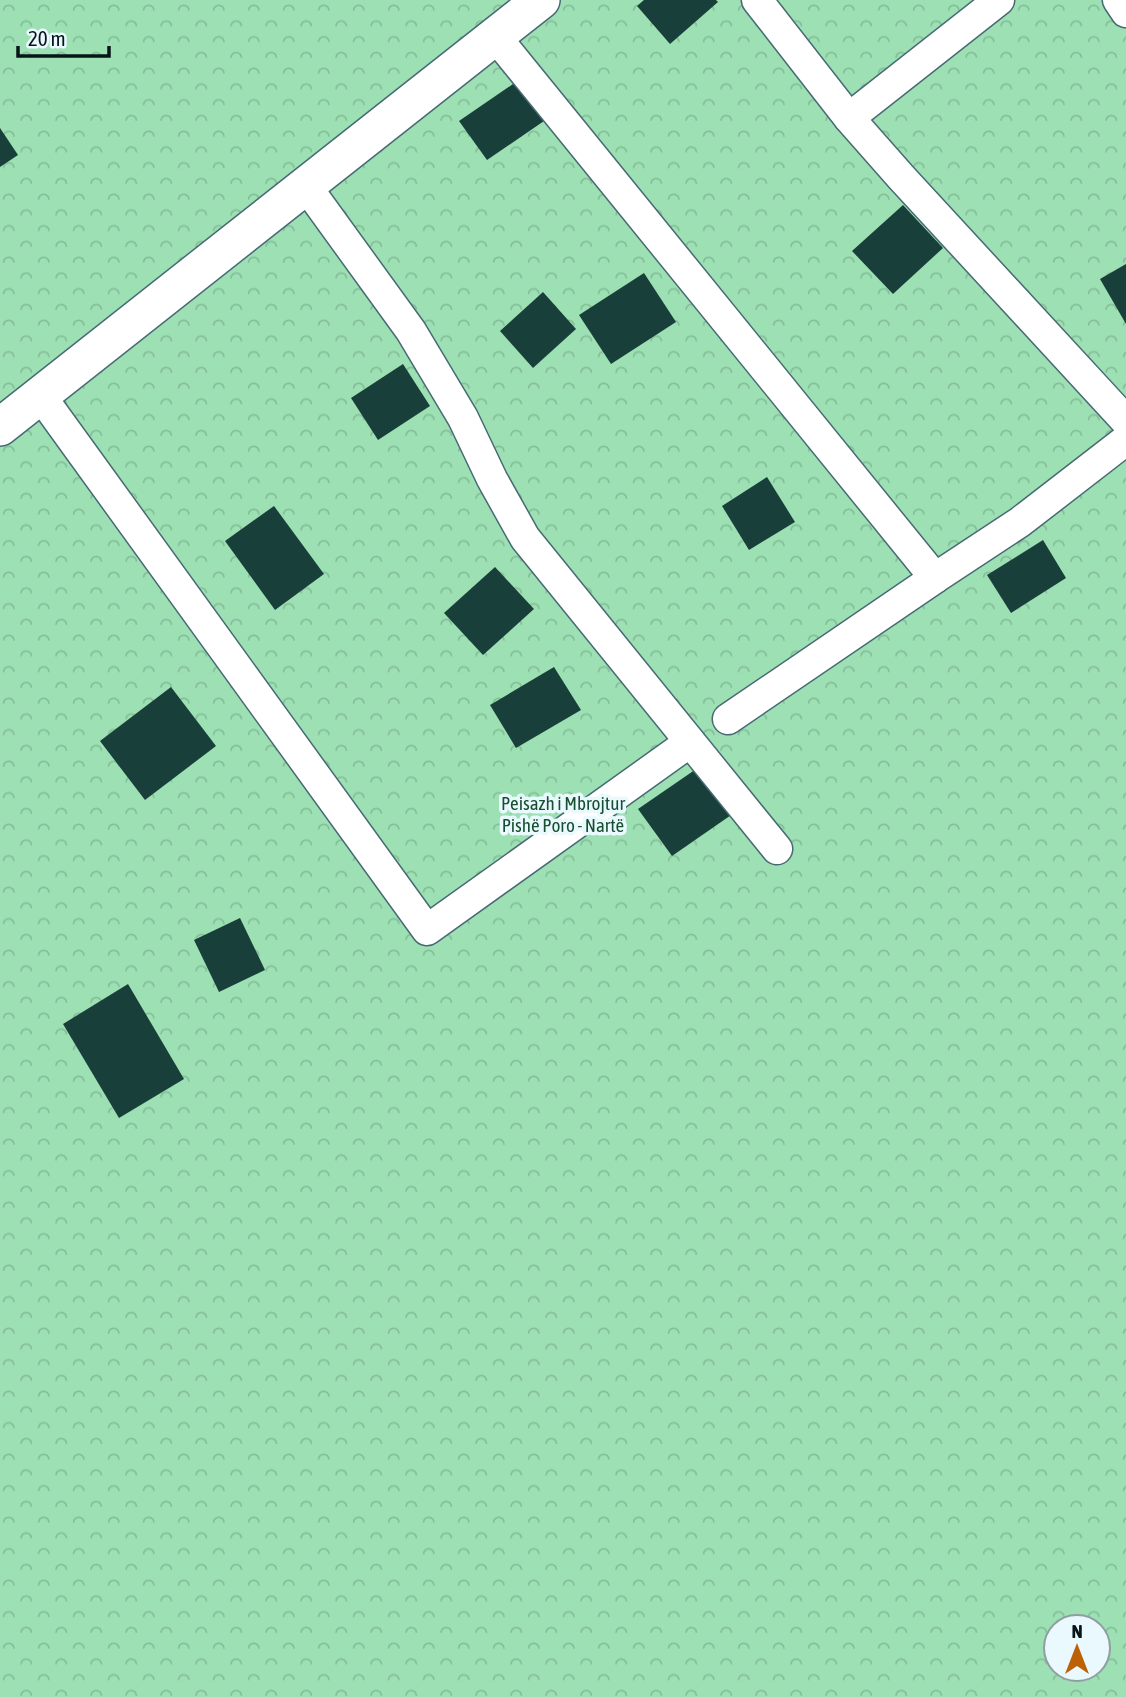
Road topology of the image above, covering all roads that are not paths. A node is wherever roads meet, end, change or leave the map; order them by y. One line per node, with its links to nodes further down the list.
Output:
1 (541, 0): 6 (street)
2 (757, 0): 7 (street)
3 (999, 0): 7 (street)
4 (1118, 0): 5 (street)
5 (1126, 12)
6 (495, 36): 8 (street); 13 (street)
7 (849, 118): 10 (street)
8 (306, 186): 9 (street); 15 (street)
9 (40, 396): 11 (street); 15 (street)
10 (1126, 421)
11 (0, 427)
12 (1126, 440): 13 (street)
13 (935, 578): 14 (street)
14 (728, 719)
15 (690, 741): 16 (street)
16 (777, 849)

